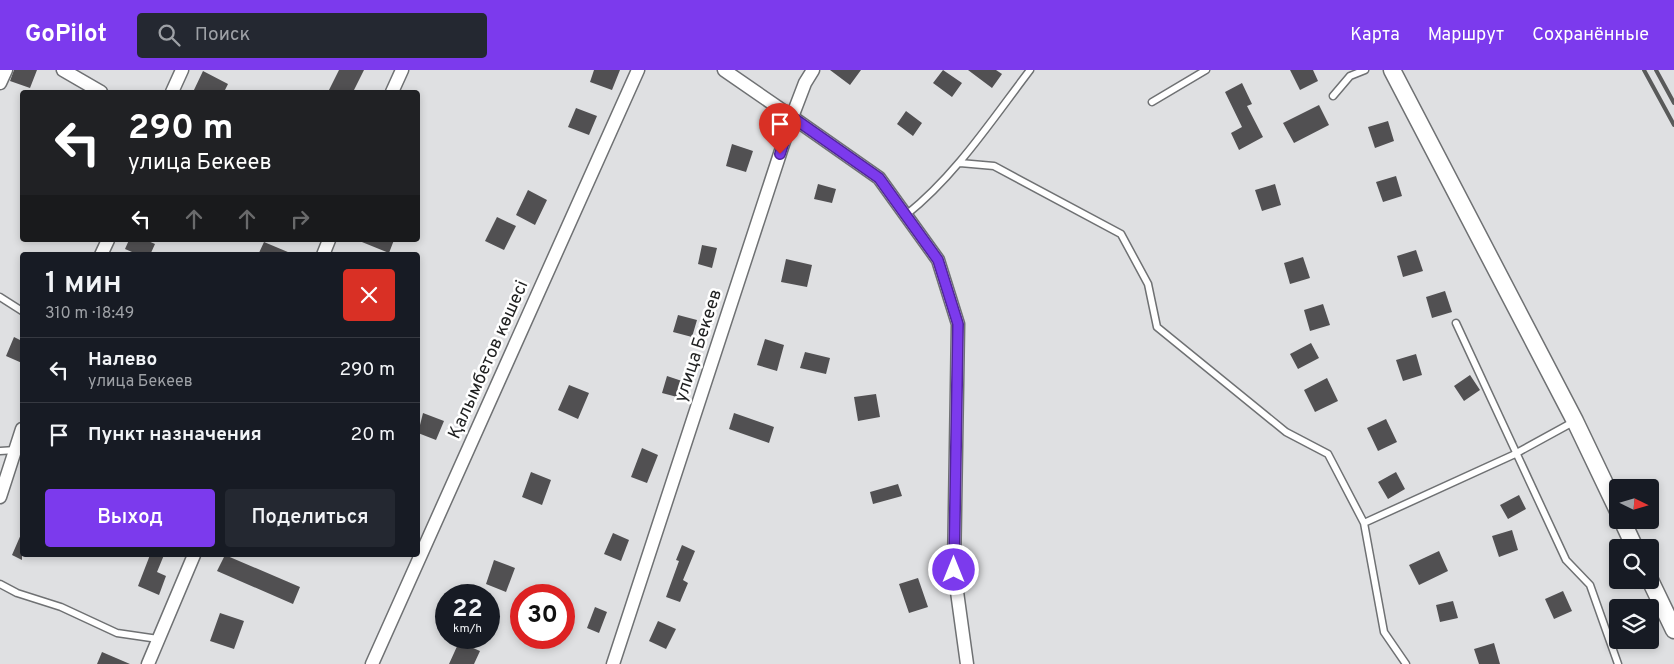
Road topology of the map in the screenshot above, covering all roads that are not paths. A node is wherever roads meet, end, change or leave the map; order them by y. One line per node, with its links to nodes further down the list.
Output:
1 (6, 70): 12 (street)
2 (63, 70): 13 (street)
3 (182, 70): 14 (street)
4 (402, 70): 15 (street)
5 (638, 70): 33 (street, Қалымбетов көшесі)
6 (724, 70): 18 (street)
7 (813, 70): 18 (street, улица Бекеев)
8 (1030, 70): 19 (lane)
9 (1206, 70): 17 (lane)
10 (1365, 70): 16 (lane)
11 (1392, 70): 24 (street)
12 (0, 83)
13 (98, 90)
14 (173, 90)
15 (393, 90)
16 (1333, 96)
17 (1152, 102)
18 (792, 117): 20 (street); 39 (street, улица Бекеев)
19 (960, 163): 20 (lane); 31 (lane)
20 (906, 215): 42 (street)
21 (0, 298): 22 (lane)
22 (20, 310)
23 (1456, 322): 28 (lane)
24 (1575, 422): 28 (lane); 29 (street)
25 (20, 436): 26 (street)
26 (16, 450): 27 (lane); 30 (street)
27 (0, 451)
28 (1517, 453): 31 (lane); 44 (lane)
29 (1609, 492)
30 (0, 497)
31 (1364, 523): 43 (lane)
32 (193, 557): 38 (street)
33 (420, 557)
34 (420, 557): 41 (street, Қалымбетов көшесі)
35 (0, 584): 38 (lane)
36 (1654, 589): 37 (street)
37 (1674, 630)
38 (158, 639): 40 (street)
39 (617, 663)
40 (148, 664)
41 (372, 664)
42 (967, 664)
43 (1406, 664)
44 (1618, 664)

